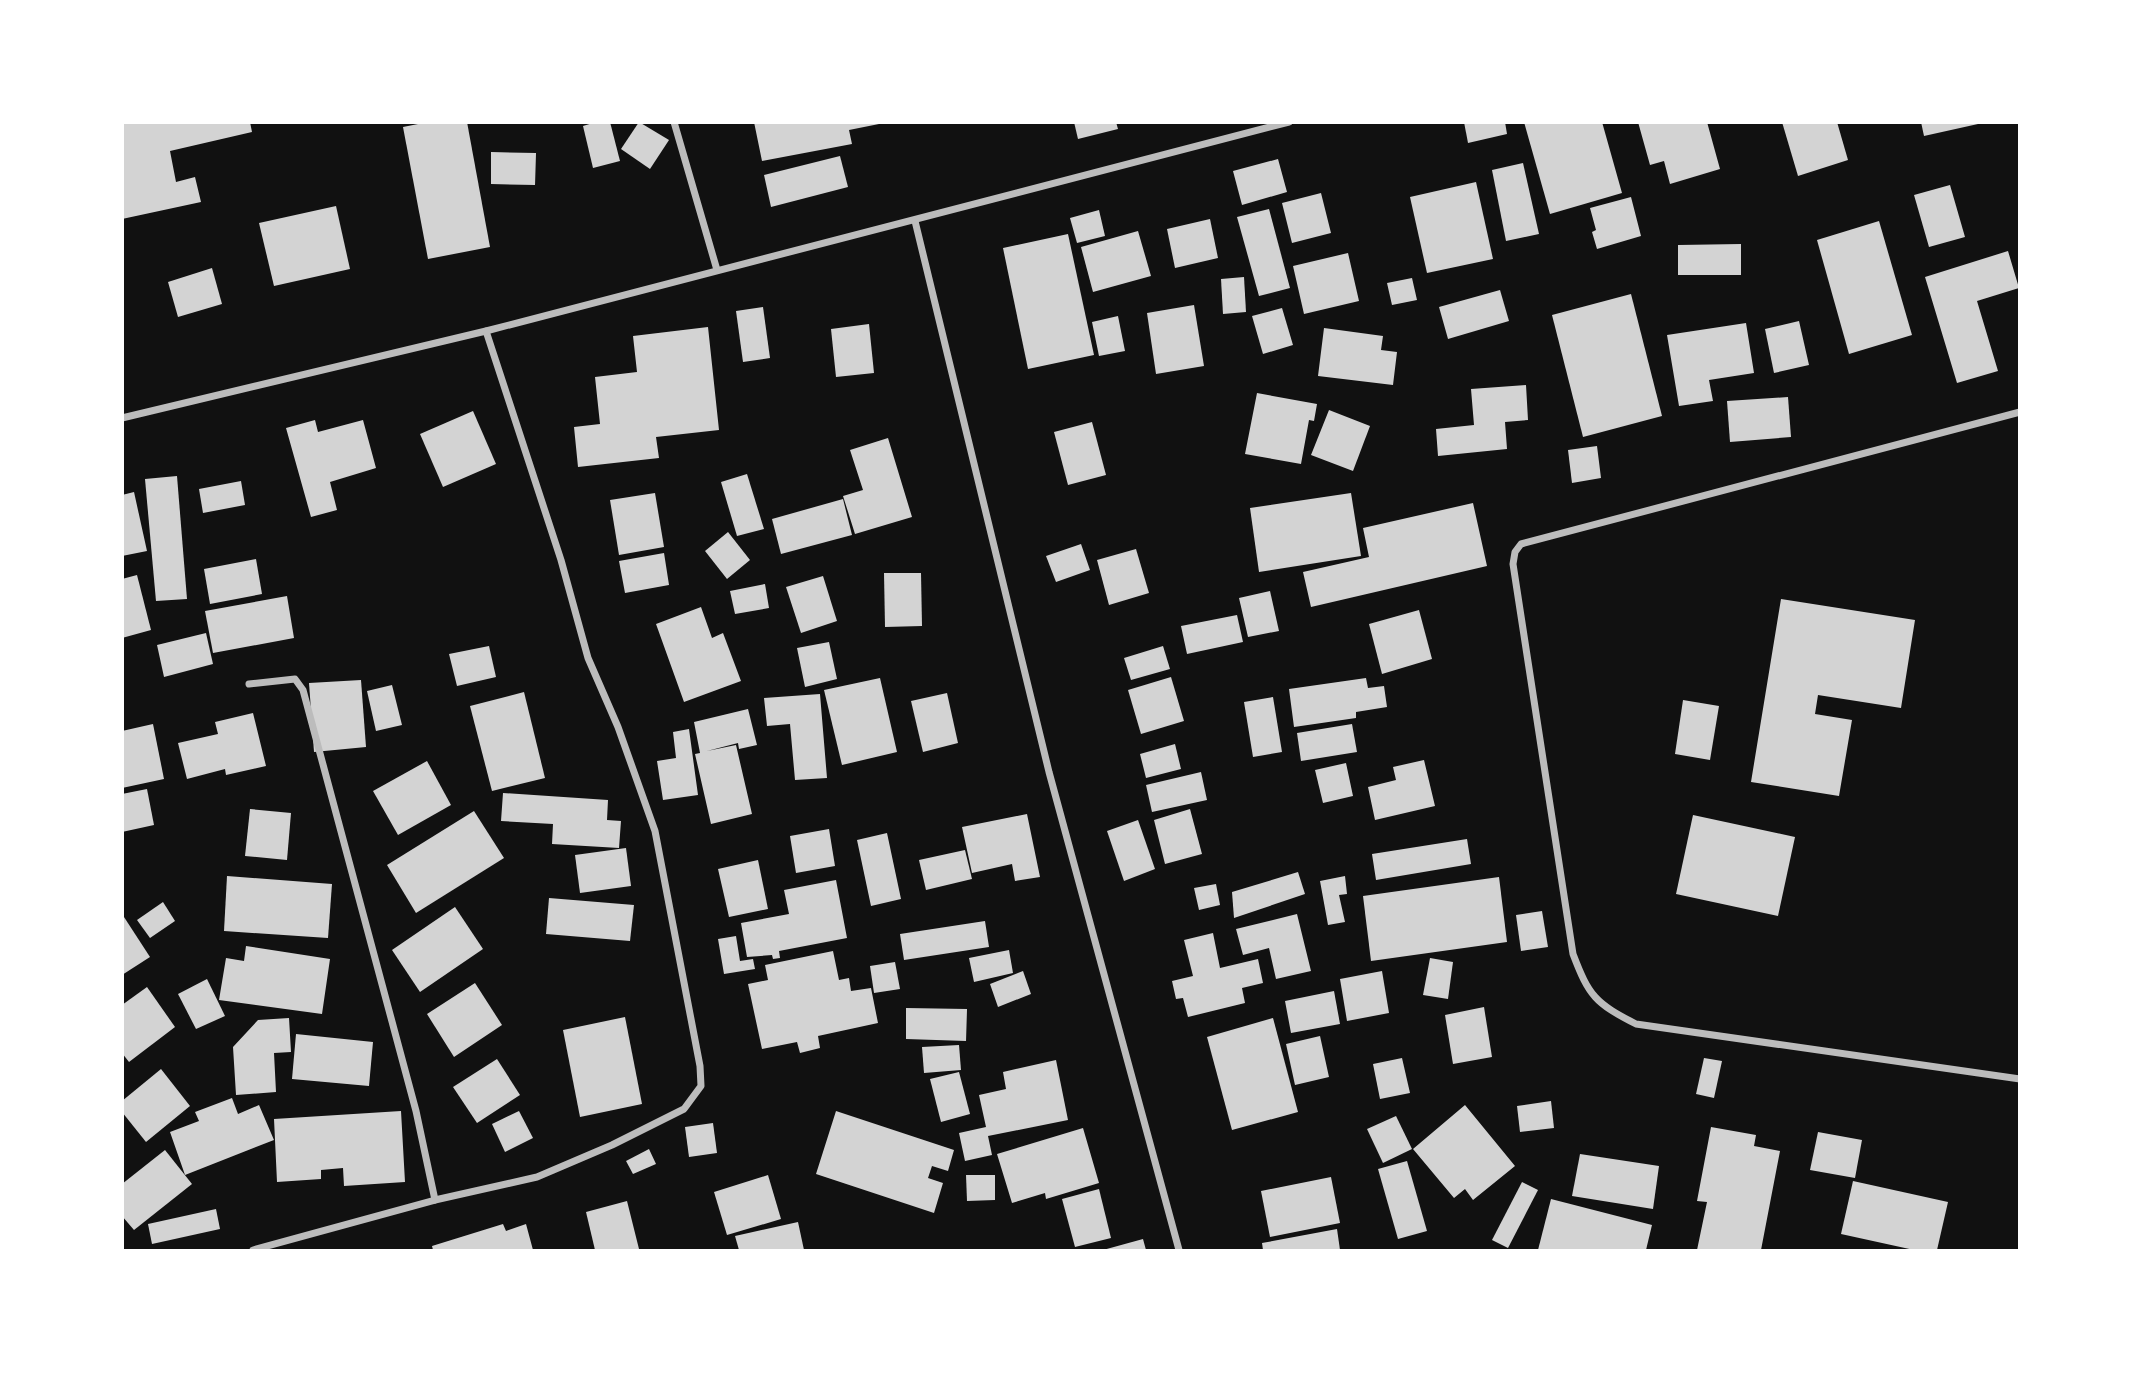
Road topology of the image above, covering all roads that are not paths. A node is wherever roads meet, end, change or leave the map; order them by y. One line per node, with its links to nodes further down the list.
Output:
1 (674, 122): 4 (street)
2 (1289, 122): 3 (street)
3 (915, 221): 4 (street); 12 (street)
4 (717, 270): 5 (street)
5 (486, 331): 7 (street); 10 (street)
6 (2020, 412): 9 (street)
7 (122, 418)
8 (249, 684): 10 (street)
9 (2020, 1079)
10 (435, 1200): 11 (street)
11 (253, 1251)
12 (1179, 1251)

